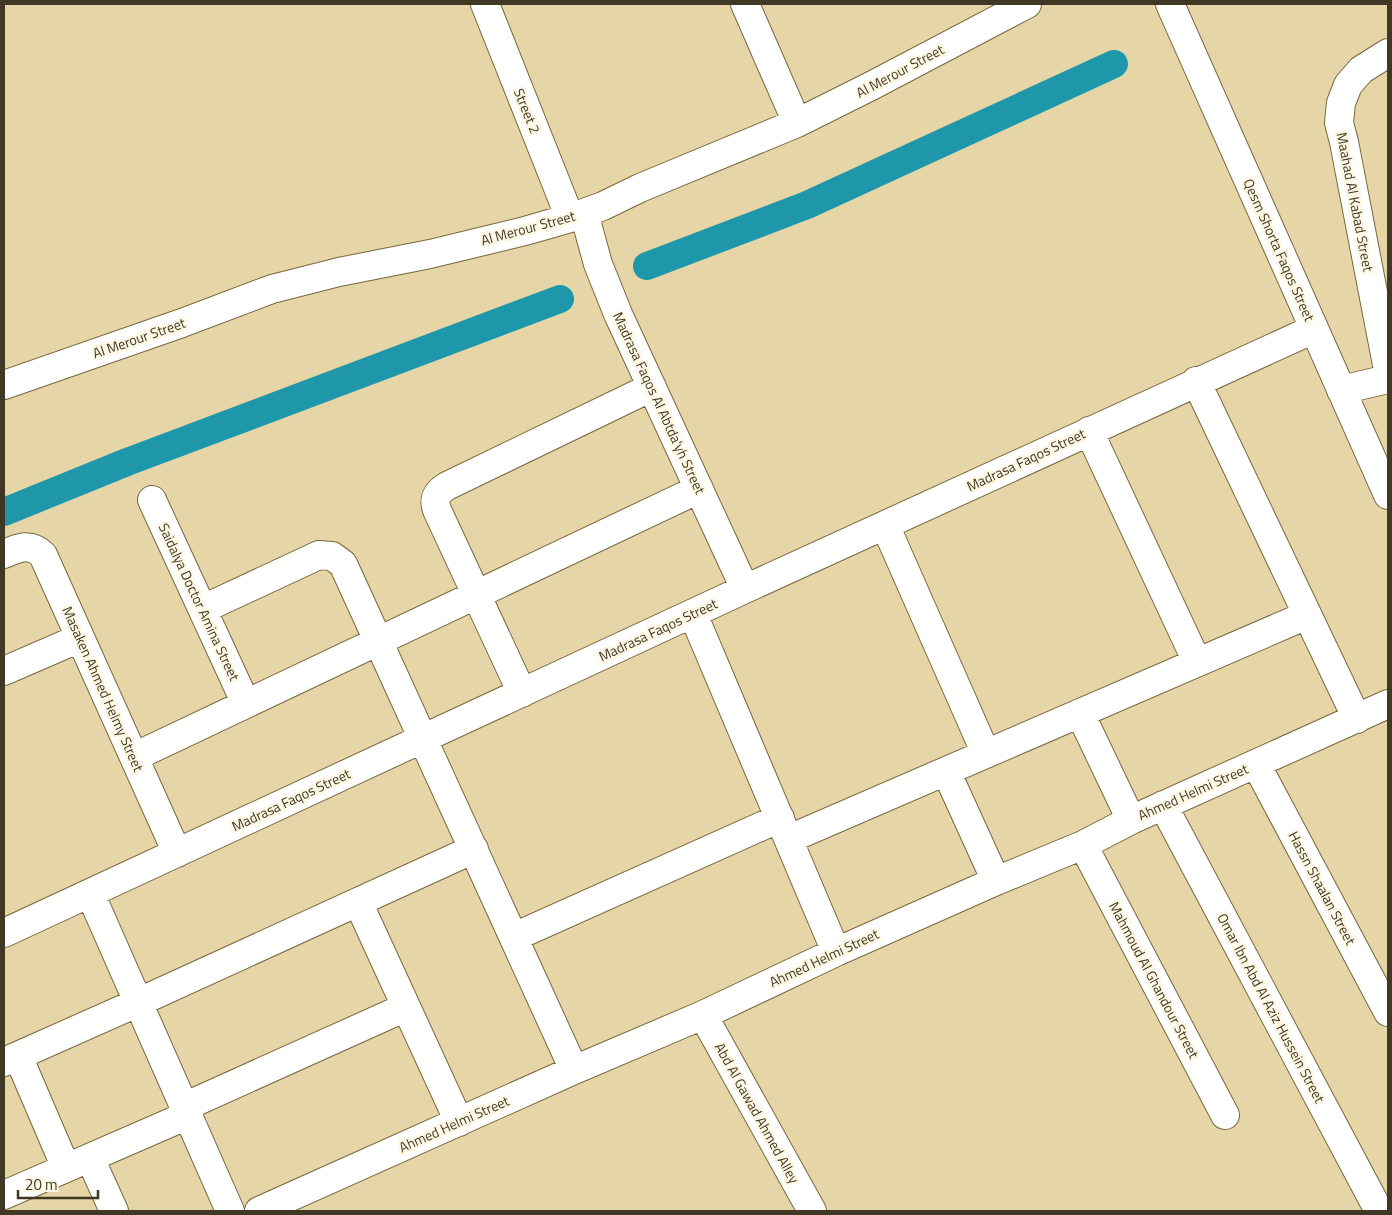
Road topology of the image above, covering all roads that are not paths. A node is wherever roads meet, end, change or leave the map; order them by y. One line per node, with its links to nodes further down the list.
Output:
1 (485, 4): 7 (street, Street 2)
2 (745, 4): 6 (street)
3 (1027, 4): 6 (street, Al Merour Street)
4 (1170, 4): 8 (street, Qesm Shorta Faqos Street)
5 (1388, 54): 9 (street, Maahad Al Kabad Street)
6 (797, 123): 7 (street, Al Merour Street)
7 (577, 216): 12 (street, Al Merour Street); 13 (street, Madrasa Faqos Al Abtda'yh Street)
8 (1314, 329): 11 (street, Madrasa Faqos Street); 14 (street, Qesm Shorta Faqos Street)
9 (1388, 370)
10 (1388, 379): 14 (street)
11 (1196, 382): 15 (street, Madrasa Faqos Street); 25 (street)
12 (4, 385)
13 (652, 387): 16 (street, Madrasa Faqos Al Abtda'yh Street); 22 (street)
14 (1341, 390): 17 (street, Qesm Shorta Faqos Street)
15 (1089, 431): 19 (street, Madrasa Faqos Street); 28 (street)
16 (699, 489): 21 (street, Madrasa Faqos Al Abtda'yh Street); 22 (street)
17 (1388, 496)
18 (152, 500): 23 (street, Saidalya Doctor Amina Street)
19 (884, 525): 21 (street, Madrasa Faqos Street); 36 (street)
20 (9, 552): 26 (street, Masaken Ahmed Helmy Street)
21 (745, 589): 24 (street, Madrasa Faqos Street)
22 (476, 595): 27 (street); 30 (street)
23 (203, 609): 27 (street); 31 (street, Saidalya Doctor Amina Street)
24 (693, 614): 30 (street, Madrasa Faqos Street); 42 (street)
25 (1307, 615): 28 (street); 34 (street)
26 (80, 638): 29 (street); 37 (street, Masaken Ahmed Helmy Street)
27 (379, 641): 31 (street); 35 (street)
28 (1197, 662): 33 (street)
29 (4, 671)
30 (522, 693): 35 (street, Madrasa Faqos Street)
31 (246, 704): 37 (street)
32 (1388, 704): 34 (street, Ahmed Helmi Street)
33 (1080, 713): 36 (street); 41 (street)
34 (1357, 719): 38 (street, Ahmed Helmi Street)
35 (423, 739): 44 (street); 45 (street, Madrasa Faqos Street)
36 (986, 754): 39 (street)
37 (134, 758): 45 (street, Masaken Ahmed Helmy Street)
38 (1256, 764): 40 (street, Ahmed Helmi Street); 54 (street, Hassn Shaalan Street)
39 (946, 771): 42 (street); 46 (street)
40 (1163, 806): 41 (street, Ahmed Helmi Street); 67 (street, Omar Ibn Abd Al Aziz Hussein Street)
41 (1131, 820): 43 (street, Ahmed Helmi Street)
42 (784, 829): 50 (street); 51 (street)
43 (1083, 845): 46 (street, Ahmed Helmi Street); 59 (street, Mahmoud Al Ghandour Street)
44 (474, 849): 48 (street); 50 (street)
45 (177, 853): 47 (street, Madrasa Faqos Street)
46 (996, 881): 51 (street, Ahmed Helmi Street)
47 (90, 893): 49 (street, Madrasa Faqos Street); 52 (street)
48 (358, 902): 52 (street); 53 (street)
49 (4, 933)
50 (514, 938): 57 (street)
51 (836, 952): 55 (street, Ahmed Helmi Street)
52 (138, 1002): 56 (street); 58 (street)
53 (406, 1007): 58 (street); 60 (street)
54 (1388, 1012)
55 (703, 1015): 57 (street, Ahmed Helmi Street); 66 (street, Abd Al Gawad Ahmed Alley)
56 (11, 1059): 61 (street)
57 (574, 1070): 60 (street, Ahmed Helmi Street)
58 (186, 1111): 61 (street); 64 (street)
59 (1225, 1115)
60 (459, 1122): 65 (street, Ahmed Helmi Street)
61 (78, 1163): 62 (street); 63 (street)
62 (4, 1195)
63 (114, 1211)
64 (230, 1211)
65 (259, 1211)
66 (812, 1211)
67 (1380, 1211)

